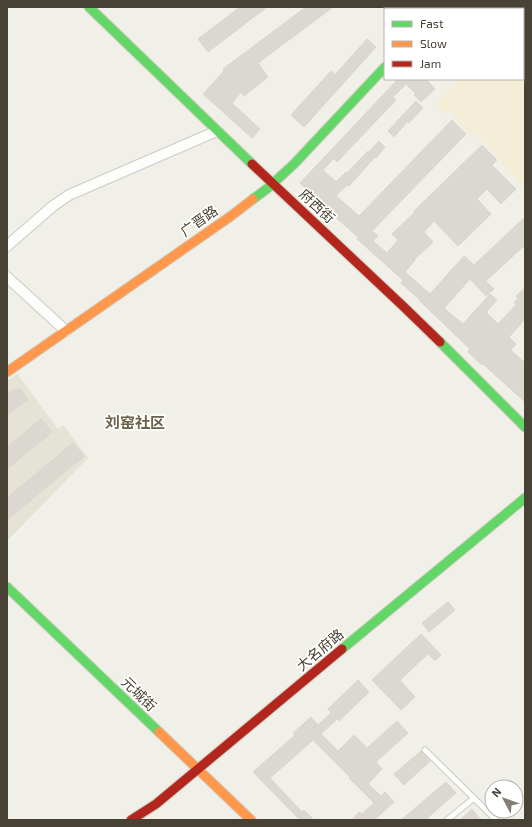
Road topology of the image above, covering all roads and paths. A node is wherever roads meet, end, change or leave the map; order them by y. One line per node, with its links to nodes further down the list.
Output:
1 (89, 7): 3 (street, 府西街)
2 (384, 68): 4 (street, 广晋路)
3 (217, 131): 4 (street, 府西街); 5 (street)
4 (272, 183): 7 (street, 广晋路); 9 (street, 府西街)
5 (7, 246)
6 (7, 277): 7 (street)
7 (66, 331): 8 (street, 广晋路)
8 (7, 372)
9 (525, 427)
10 (525, 498): 15 (street, 大名府路)
11 (525, 509): 12 (street)
12 (476, 550)
13 (7, 587): 15 (street, 元城街)
14 (425, 750): 16 (lane)
15 (204, 772): 17 (street, 大名府路); 18 (street, 大名府路); 19 (street, 元城街)
16 (474, 798): 20 (lane); 21 (lane)
17 (131, 820)
18 (147, 820)
19 (251, 820)
20 (447, 820)
21 (496, 820)

